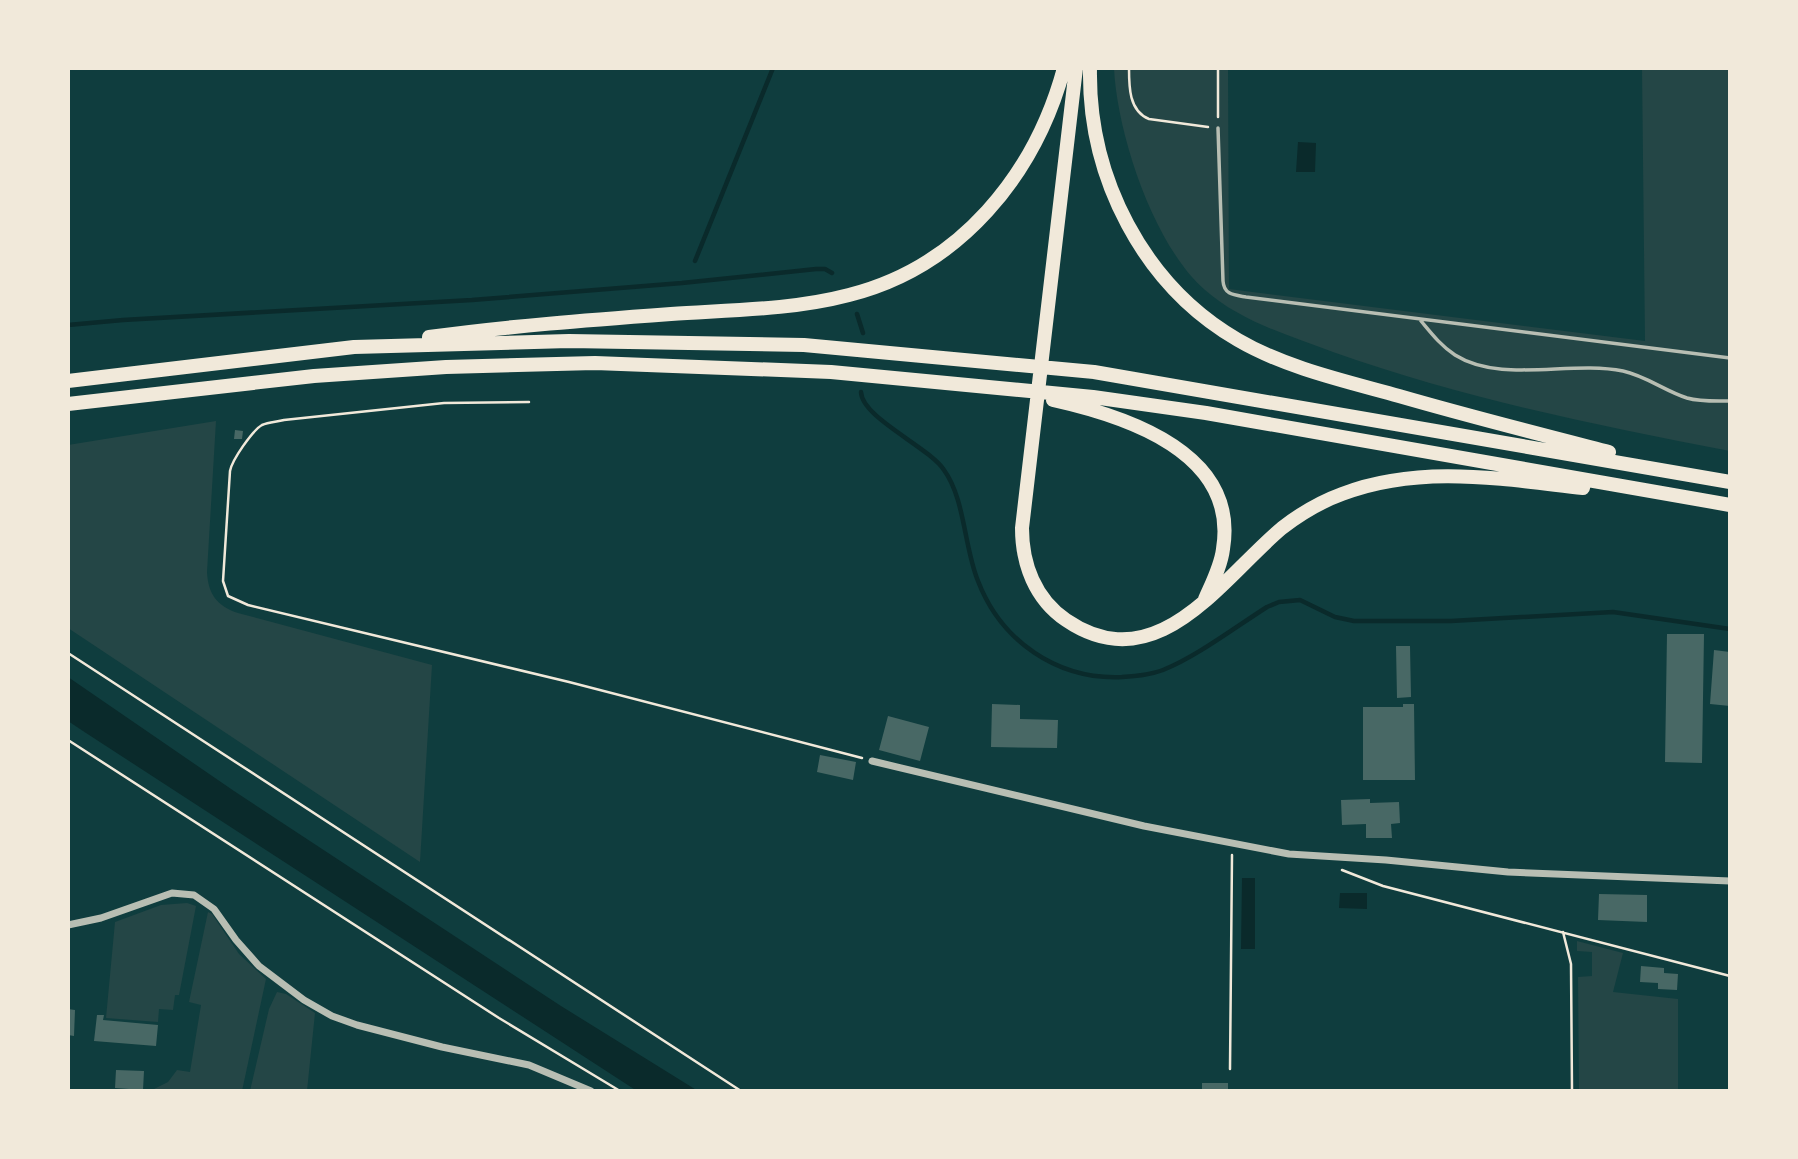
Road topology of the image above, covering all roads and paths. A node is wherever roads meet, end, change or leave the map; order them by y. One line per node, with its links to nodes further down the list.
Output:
1 (1064, 68): 8 (highway)
2 (1076, 68): 17 (highway)
3 (1090, 68): 15 (highway)
4 (1129, 68): 6 (path)
5 (1218, 68): 6 (path)
6 (1218, 128): 7 (lane)
7 (1419, 319): 9 (lane); 12 (lane)
8 (355, 347): 10 (highway); 15 (highway)
9 (1730, 358)
10 (68, 381)
11 (983, 385): 14 (highway); 16 (highway); 17 (highway)
12 (1730, 401)
13 (529, 402): 20 (path)
14 (68, 404)
15 (1730, 481)
16 (1728, 505): 17 (highway)
17 (1202, 604)
18 (68, 653): 30 (path)
19 (68, 740): 29 (path)
20 (872, 761): 21 (street)
21 (1232, 844): 22 (street); 27 (path)
22 (1322, 858): 23 (street); 25 (path)
23 (1730, 881)
24 (68, 925): 28 (street)
25 (1563, 932): 26 (path); 31 (path)
26 (1730, 976)
27 (1230, 1069)
28 (591, 1091)
29 (620, 1091)
30 (741, 1091)
31 (1573, 1091)

